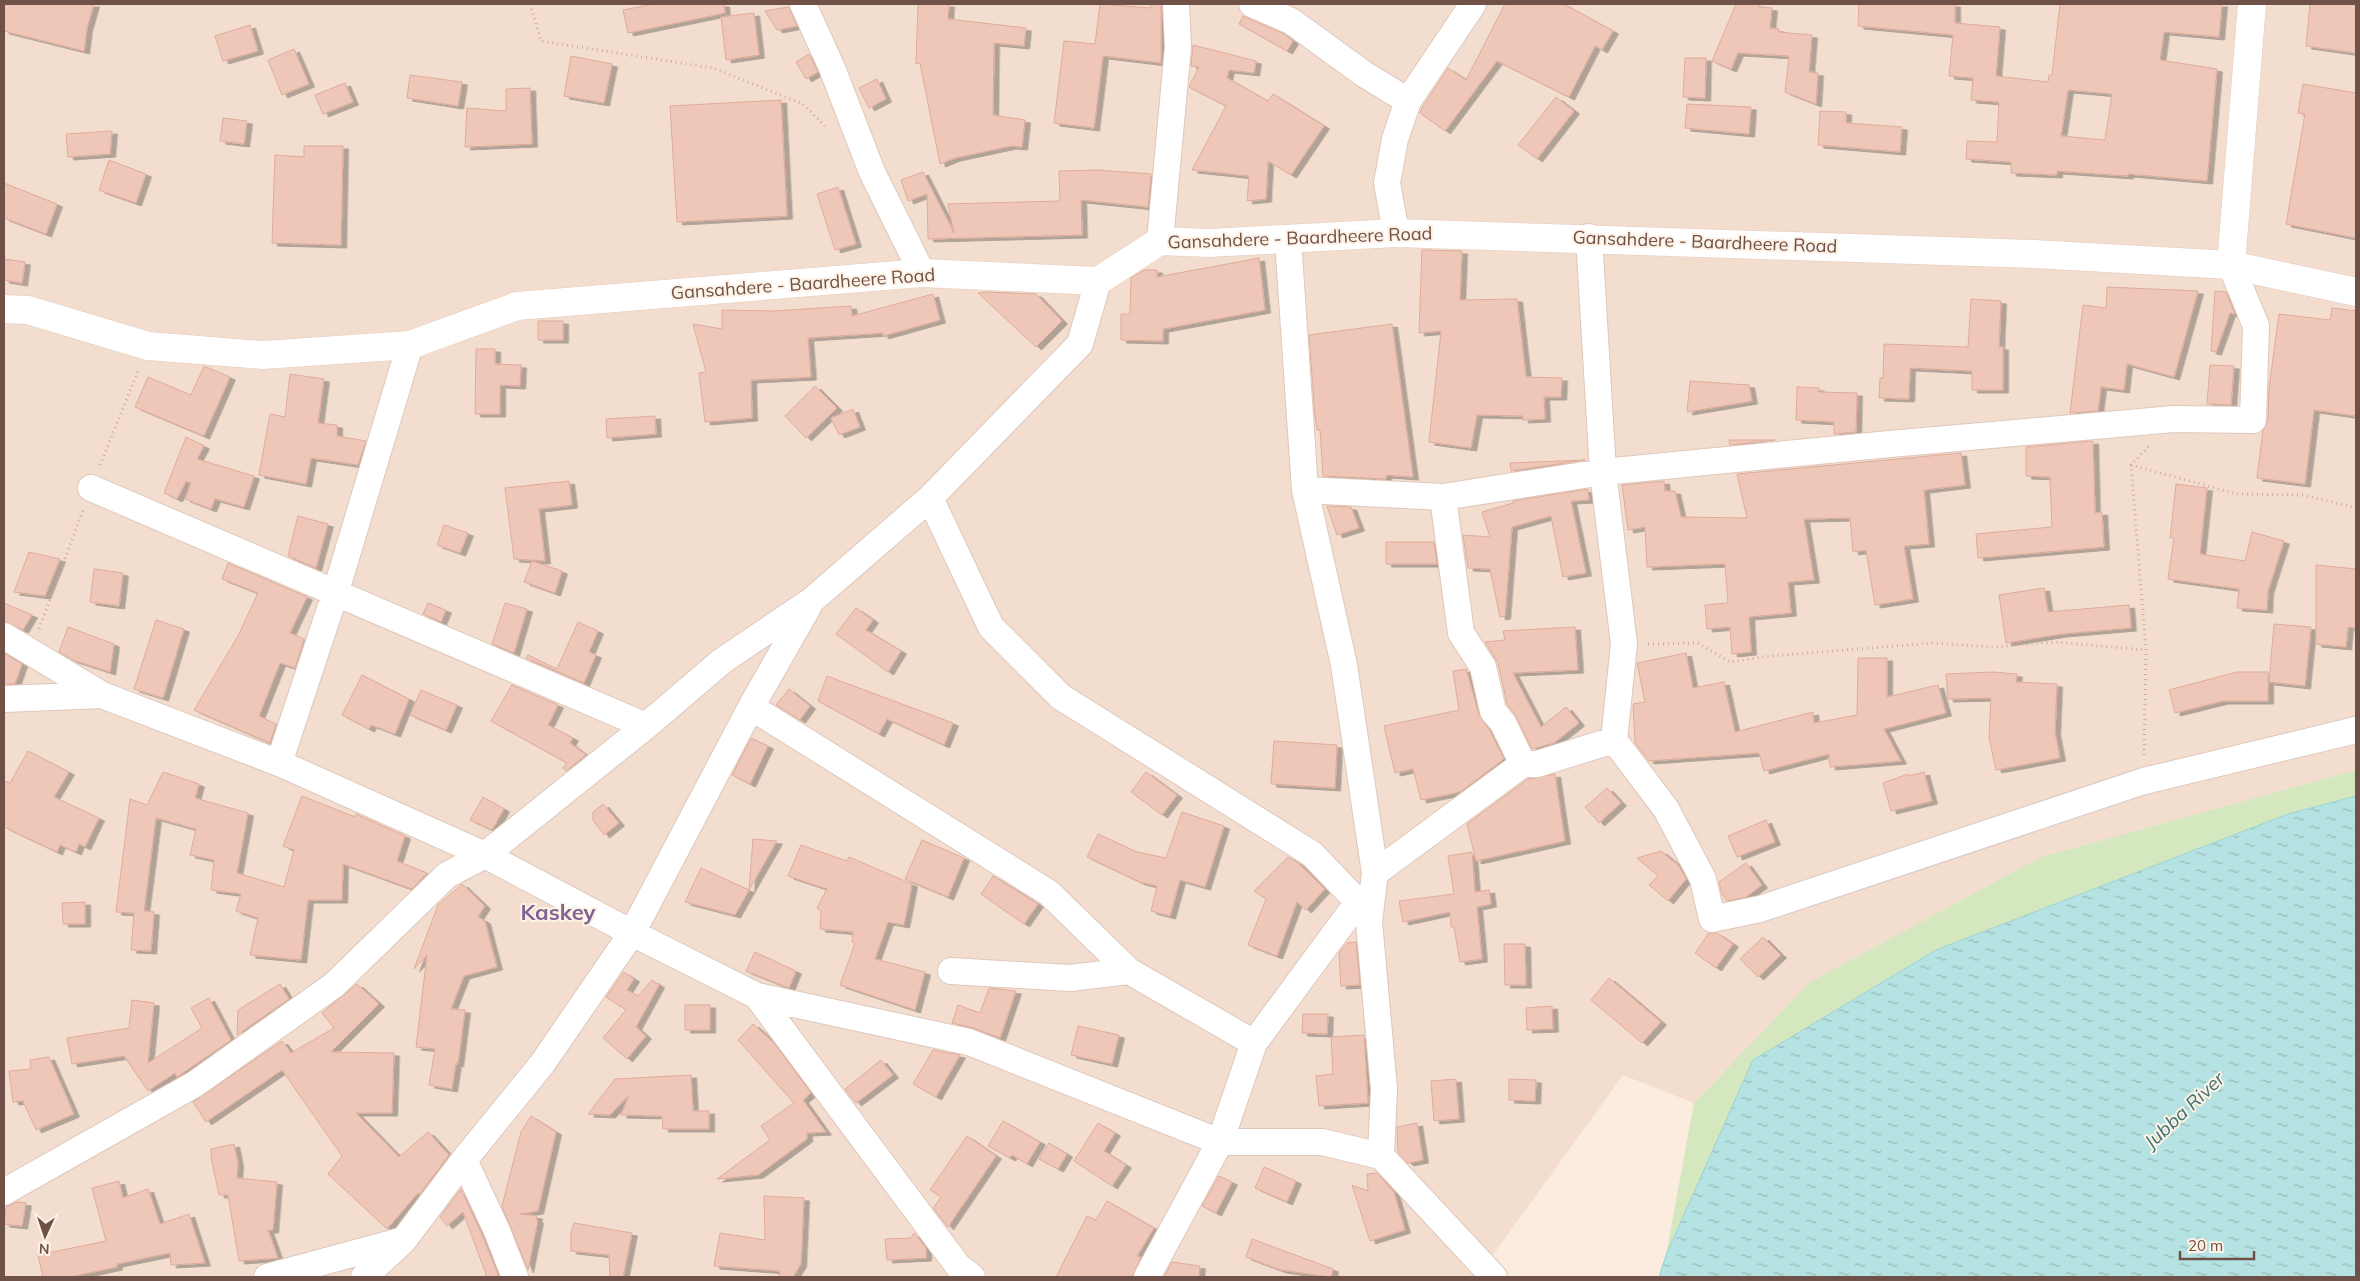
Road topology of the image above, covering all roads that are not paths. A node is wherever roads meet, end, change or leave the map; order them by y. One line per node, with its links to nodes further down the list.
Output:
1 (803, 4): 12 (street)
2 (1176, 4): 10 (street)
3 (1252, 4): 6 (street)
4 (1473, 4): 6 (street)
5 (2252, 4): 11 (main road)
6 (1408, 101): 7 (street)
7 (1396, 233): 8 (main road, Gansahdere - Baardheere Road); 9 (main road, Gansahdere - Baardheere Road)
8 (1589, 237): 11 (main road, Gansahdere - Baardheere Road); 17 (street)
9 (1288, 240): 10 (main road, Gansahdere - Baardheere Road); 19 (street)
10 (1160, 241): 13 (main road, Gansahdere - Baardheere Road)
11 (2232, 265): 14 (main road, Gansahdere - Baardheere Road); 17 (street)
12 (922, 273): 13 (main road, Gansahdere - Baardheere Road); 16 (main road, Gansahdere - Baardheere Road)
13 (1098, 281): 21 (street)
14 (2356, 292)
15 (4, 309): 16 (main road, Gansahdere - Baardheere Road)
16 (410, 345): 22 (street)
17 (1603, 472): 20 (street); 30 (street)
18 (91, 488): 22 (street)
19 (1305, 490): 20 (street); 34 (street)
20 (1443, 497): 32 (street)
21 (930, 498): 23 (street); 35 (street)
22 (336, 591): 28 (street); 31 (street)
23 (811, 602): 27 (street); 28 (street)
24 (4, 636): 25 (street)
25 (102, 695): 26 (street); 31 (street)
26 (4, 699)
27 (751, 707): 36 (street); 38 (street)
28 (646, 726): 33 (street)
29 (2356, 730): 30 (street)
30 (1614, 740): 32 (street)
31 (279, 763): 33 (street)
32 (1523, 764): 34 (street)
33 (486, 855): 36 (street); 44 (street)
34 (1375, 873): 35 (street)
35 (1364, 912): 40 (street); 42 (street)
36 (632, 933): 39 (street); 43 (street)
37 (952, 970): 38 (street)
38 (1130, 971): 40 (street)
39 (757, 996): 41 (street); 49 (street)
40 (1254, 1043): 41 (street)
41 (1220, 1142): 42 (street); 50 (street)
42 (1381, 1156): 51 (street)
43 (464, 1160): 45 (street); 48 (street)
44 (4, 1192)
45 (403, 1241): 46 (street); 47 (street)
46 (268, 1277)
47 (364, 1277)
48 (514, 1277)
49 (972, 1277)
50 (1147, 1277)
51 (1494, 1277)

